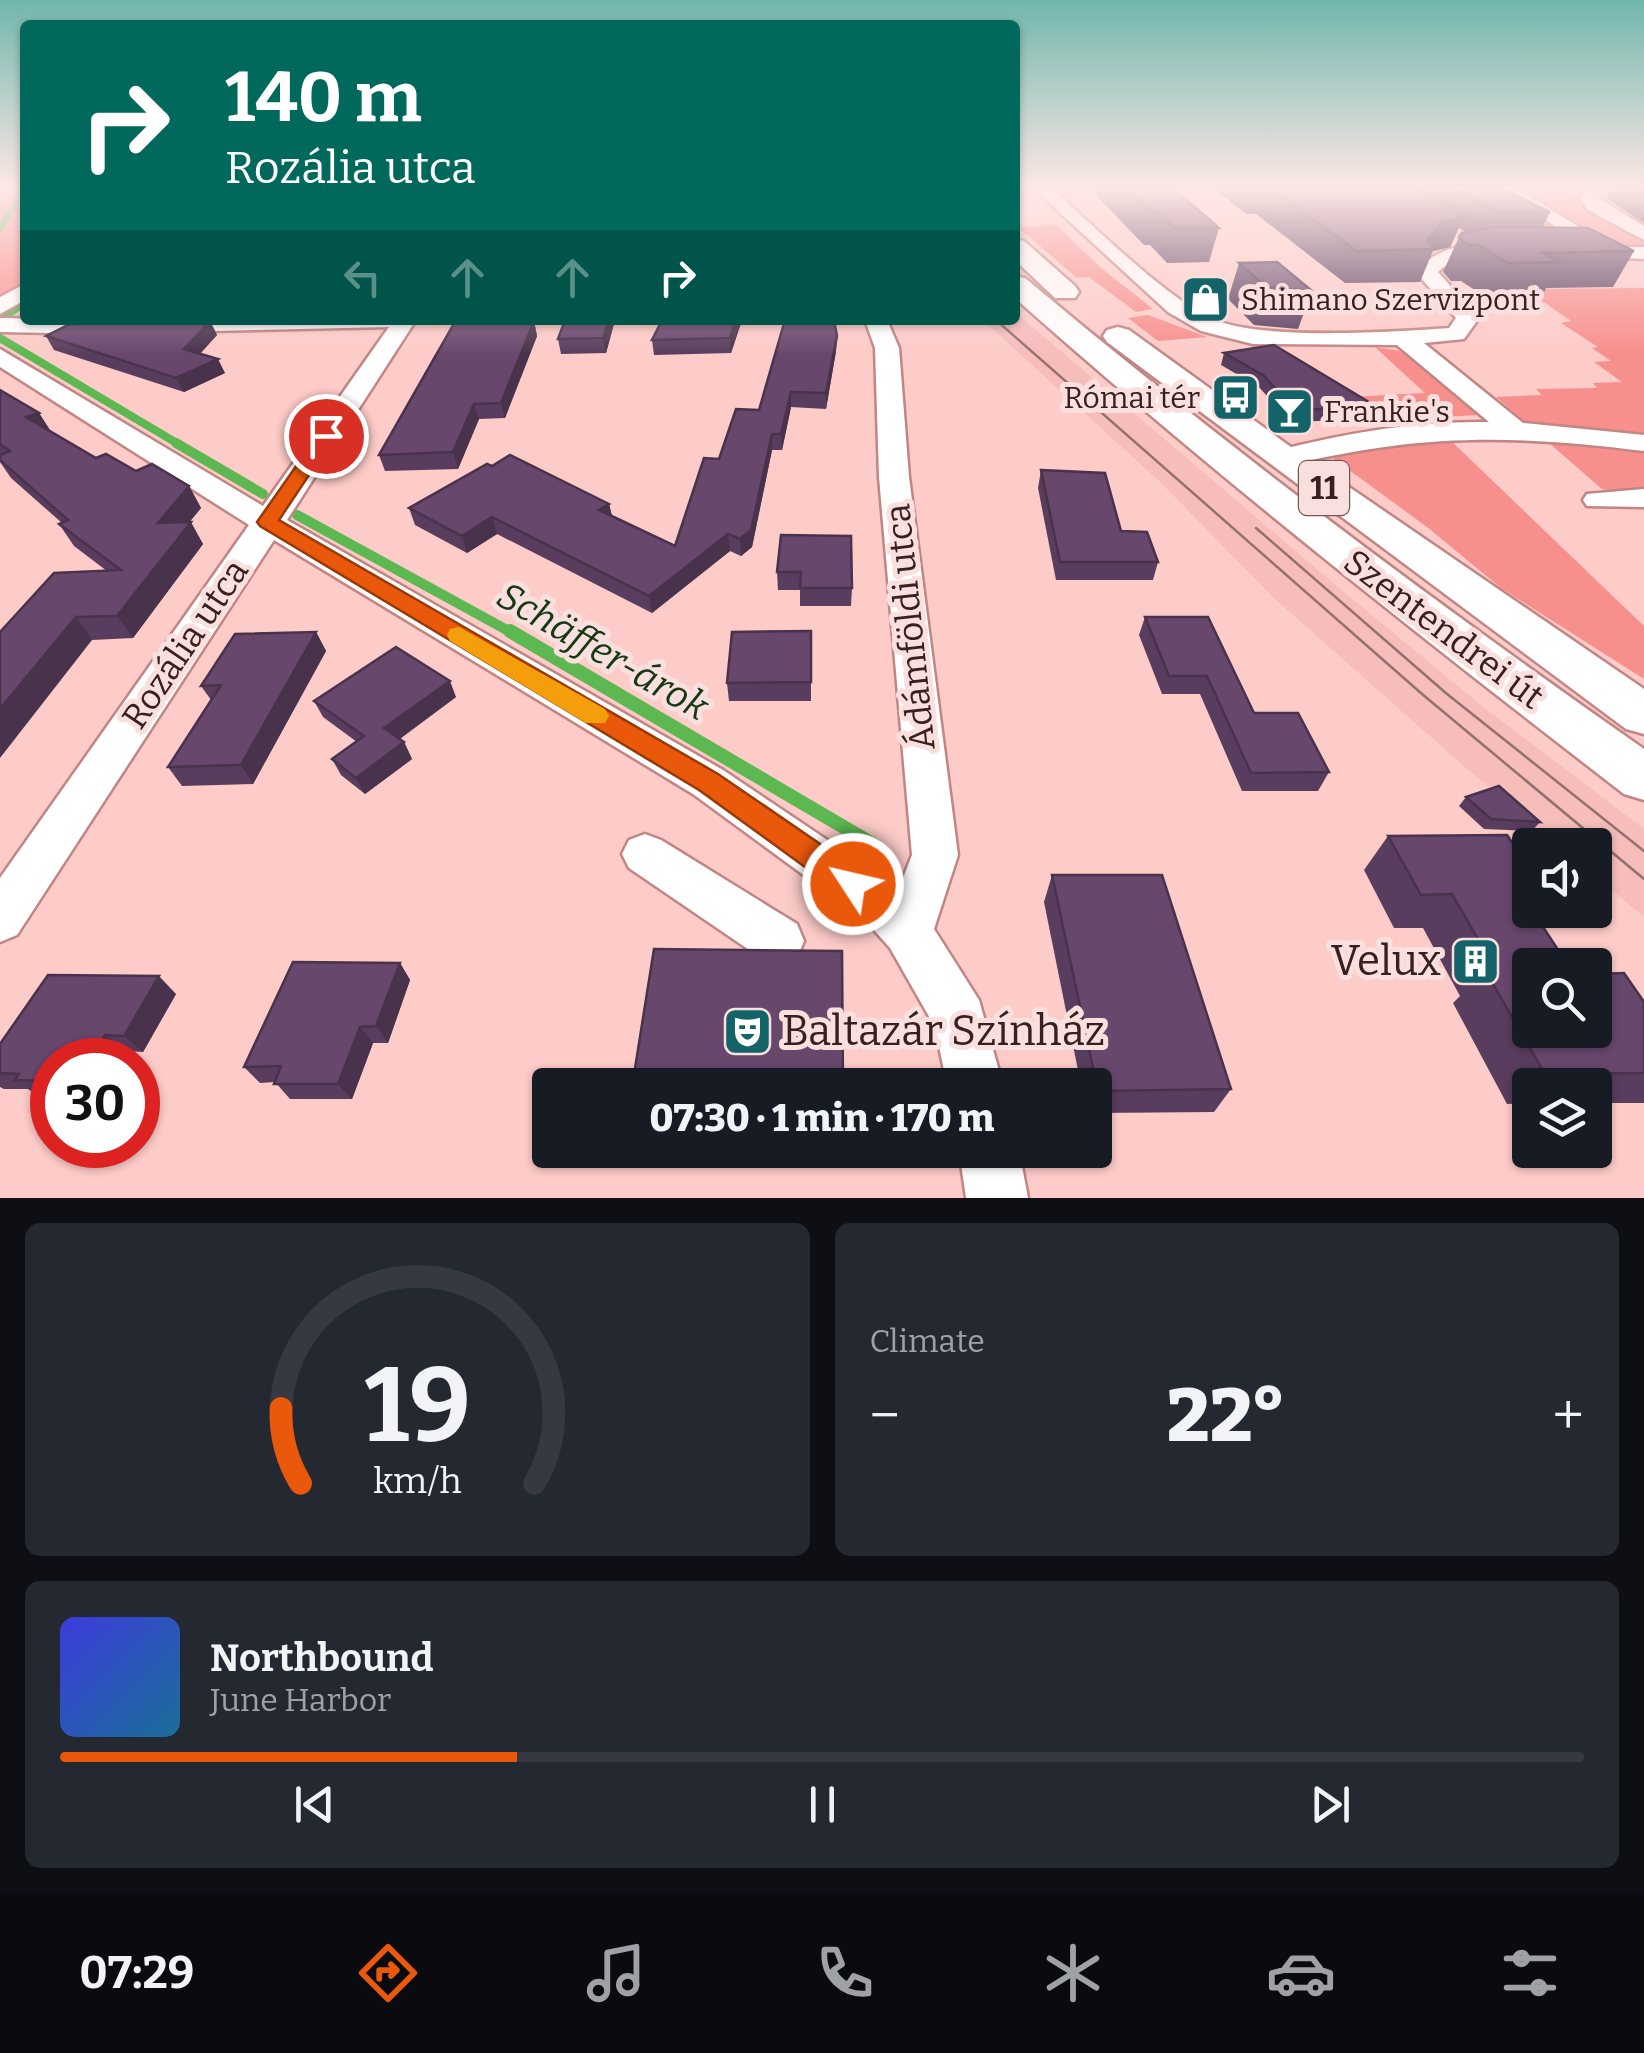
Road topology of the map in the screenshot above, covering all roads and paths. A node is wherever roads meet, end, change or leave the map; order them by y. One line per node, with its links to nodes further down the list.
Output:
1 (1103, 243): 16 (street)
2 (1464, 243): 5 (street)
3 (1593, 243): 8 (street)
4 (1020, 250): 20 (main road, Szentendrei út / 11)
5 (1478, 252): 6 (street); 16 (street)
6 (1515, 252)
7 (1571, 252): 8 (street)
8 (1608, 252): 9 (street); 10 (street)
9 (1644, 253)
10 (1644, 275)
11 (1020, 288): 25 (main road, Szentendrei út / 11)
12 (0, 325): 13 (street)
13 (171, 325)
14 (402, 325): 23 (street, Rozália utca)
15 (878, 325): 28 (street, Ádámföldi utca)
16 (1403, 332): 18 (street)
17 (0, 356): 23 (street)
18 (1514, 429): 19 (street); 20 (street)
19 (1644, 443)
20 (1282, 458): 24 (main road, Szentendrei út / 11)
21 (1644, 498): 22 (street)
22 (1598, 500)
23 (267, 522): 27 (street, Rozália utca); 28 (street)
24 (1644, 715)
25 (1644, 778)
26 (645, 854): 29 (street)
27 (0, 919)
28 (908, 932): 30 (street)
29 (779, 941)
30 (971, 1068)
31 (992, 1168): 32 (street)
32 (997, 1198)

